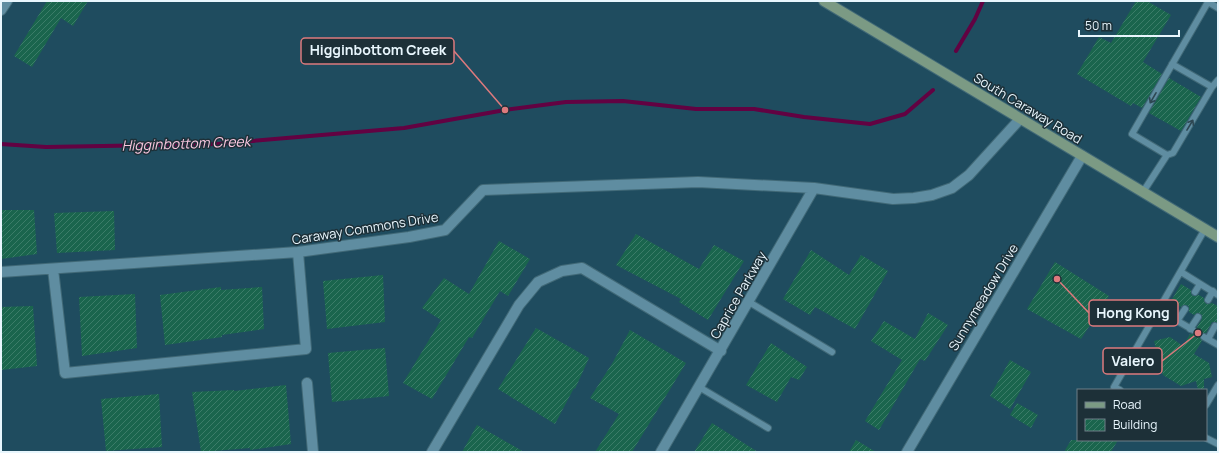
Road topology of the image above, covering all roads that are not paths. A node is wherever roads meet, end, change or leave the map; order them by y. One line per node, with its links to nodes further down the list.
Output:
1 (7, 1): 4 (street)
2 (824, 1): 8 (street, South Caraway Road)
3 (1218, 8): 5 (lane)
4 (1, 10)
5 (1172, 64): 7 (lane); 9 (lane, one-way to 9)
6 (1218, 80): 7 (lane)
7 (1212, 87): 9 (lane, one-way to 7)
8 (1020, 119): 10 (street, South Caraway Road); 11 (street)
9 (1167, 155): 12 (lane)
10 (1082, 156): 12 (street, South Caraway Road); 43 (street, Sunnymeadow Drive)
11 (814, 188): 15 (street, Caraway Commons Drive); 23 (street, Caprice Parkway)
12 (1144, 192): 13 (street, South Caraway Road)
13 (1205, 229): 14 (street, South Caraway Road); 18 (lane)
14 (1218, 237)
15 (298, 252): 16 (street, Caraway Commons Drive); 16 (street)
16 (53, 269): 17 (street, Caraway Commons Drive)
17 (1, 272)
18 (1181, 272): 19 (lane); 25 (lane)
19 (1200, 284): 20 (lane); 21 (lane)
20 (1195, 292)
21 (1215, 293): 22 (lane)
22 (1208, 300)
23 (749, 302): 30 (street, Caprice Parkway); 31 (lane)
24 (1184, 309): 27 (lane)
25 (1159, 310): 27 (lane); 35 (lane)
26 (1198, 317): 27 (lane)
27 (1177, 321)
28 (1215, 326): 29 (lane)
29 (1218, 345)
30 (721, 350): 34 (street); 41 (street, Caprice Parkway)
31 (832, 352)
32 (307, 383): 40 (street)
33 (1218, 385): 36 (lane)
34 (699, 388): 37 (lane); 42 (street)
35 (1118, 389)
36 (1207, 403)
37 (768, 428)
38 (1207, 438): 39 (lane)
39 (1218, 444)
40 (313, 452)
41 (432, 452)
42 (661, 452)
43 (907, 452)

